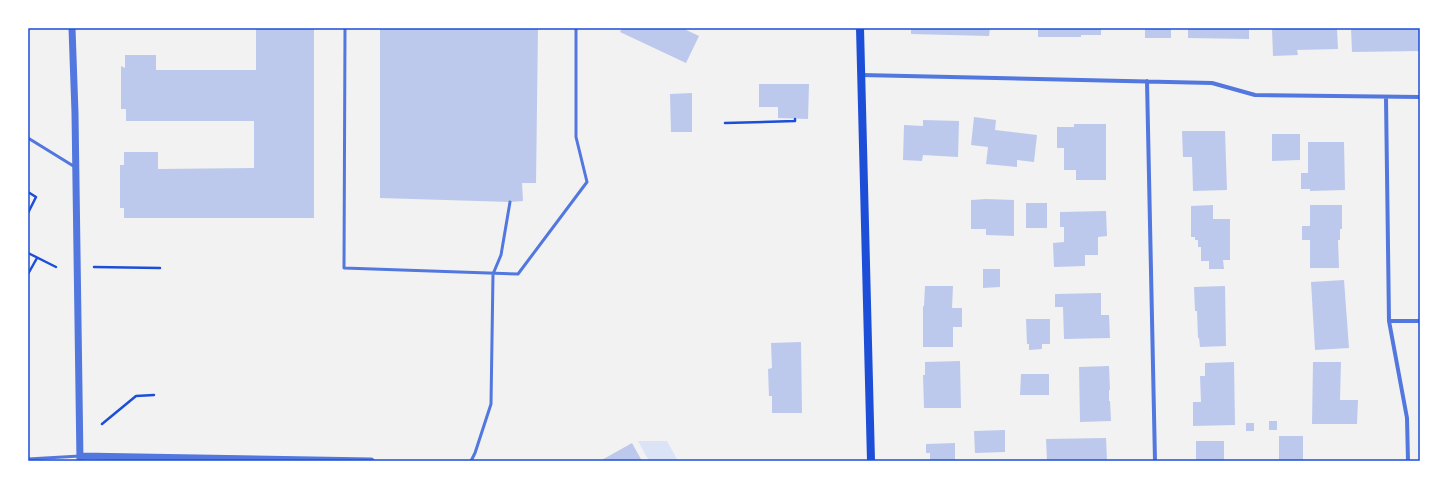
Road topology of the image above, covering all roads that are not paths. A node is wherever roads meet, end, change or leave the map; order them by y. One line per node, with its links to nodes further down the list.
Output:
1 (72, 28): 10 (street)
2 (345, 28): 12 (lane)
3 (576, 28): 12 (lane)
4 (860, 28): 5 (main road)
5 (861, 75): 6 (street); 19 (main road)
6 (1146, 81): 8 (street); 20 (street)
7 (1420, 97): 8 (street)
8 (1386, 98): 13 (street)
9 (28, 138): 10 (lane)
10 (75, 167): 15 (street)
11 (510, 202): 12 (lane)
12 (493, 274): 18 (lane)
13 (1389, 321): 14 (street); 21 (street)
14 (1420, 321)
15 (80, 458): 16 (lane); 17 (street)
16 (28, 459)
17 (371, 461)
18 (472, 461)
19 (871, 461)
20 (1155, 461)
21 (1408, 461)

